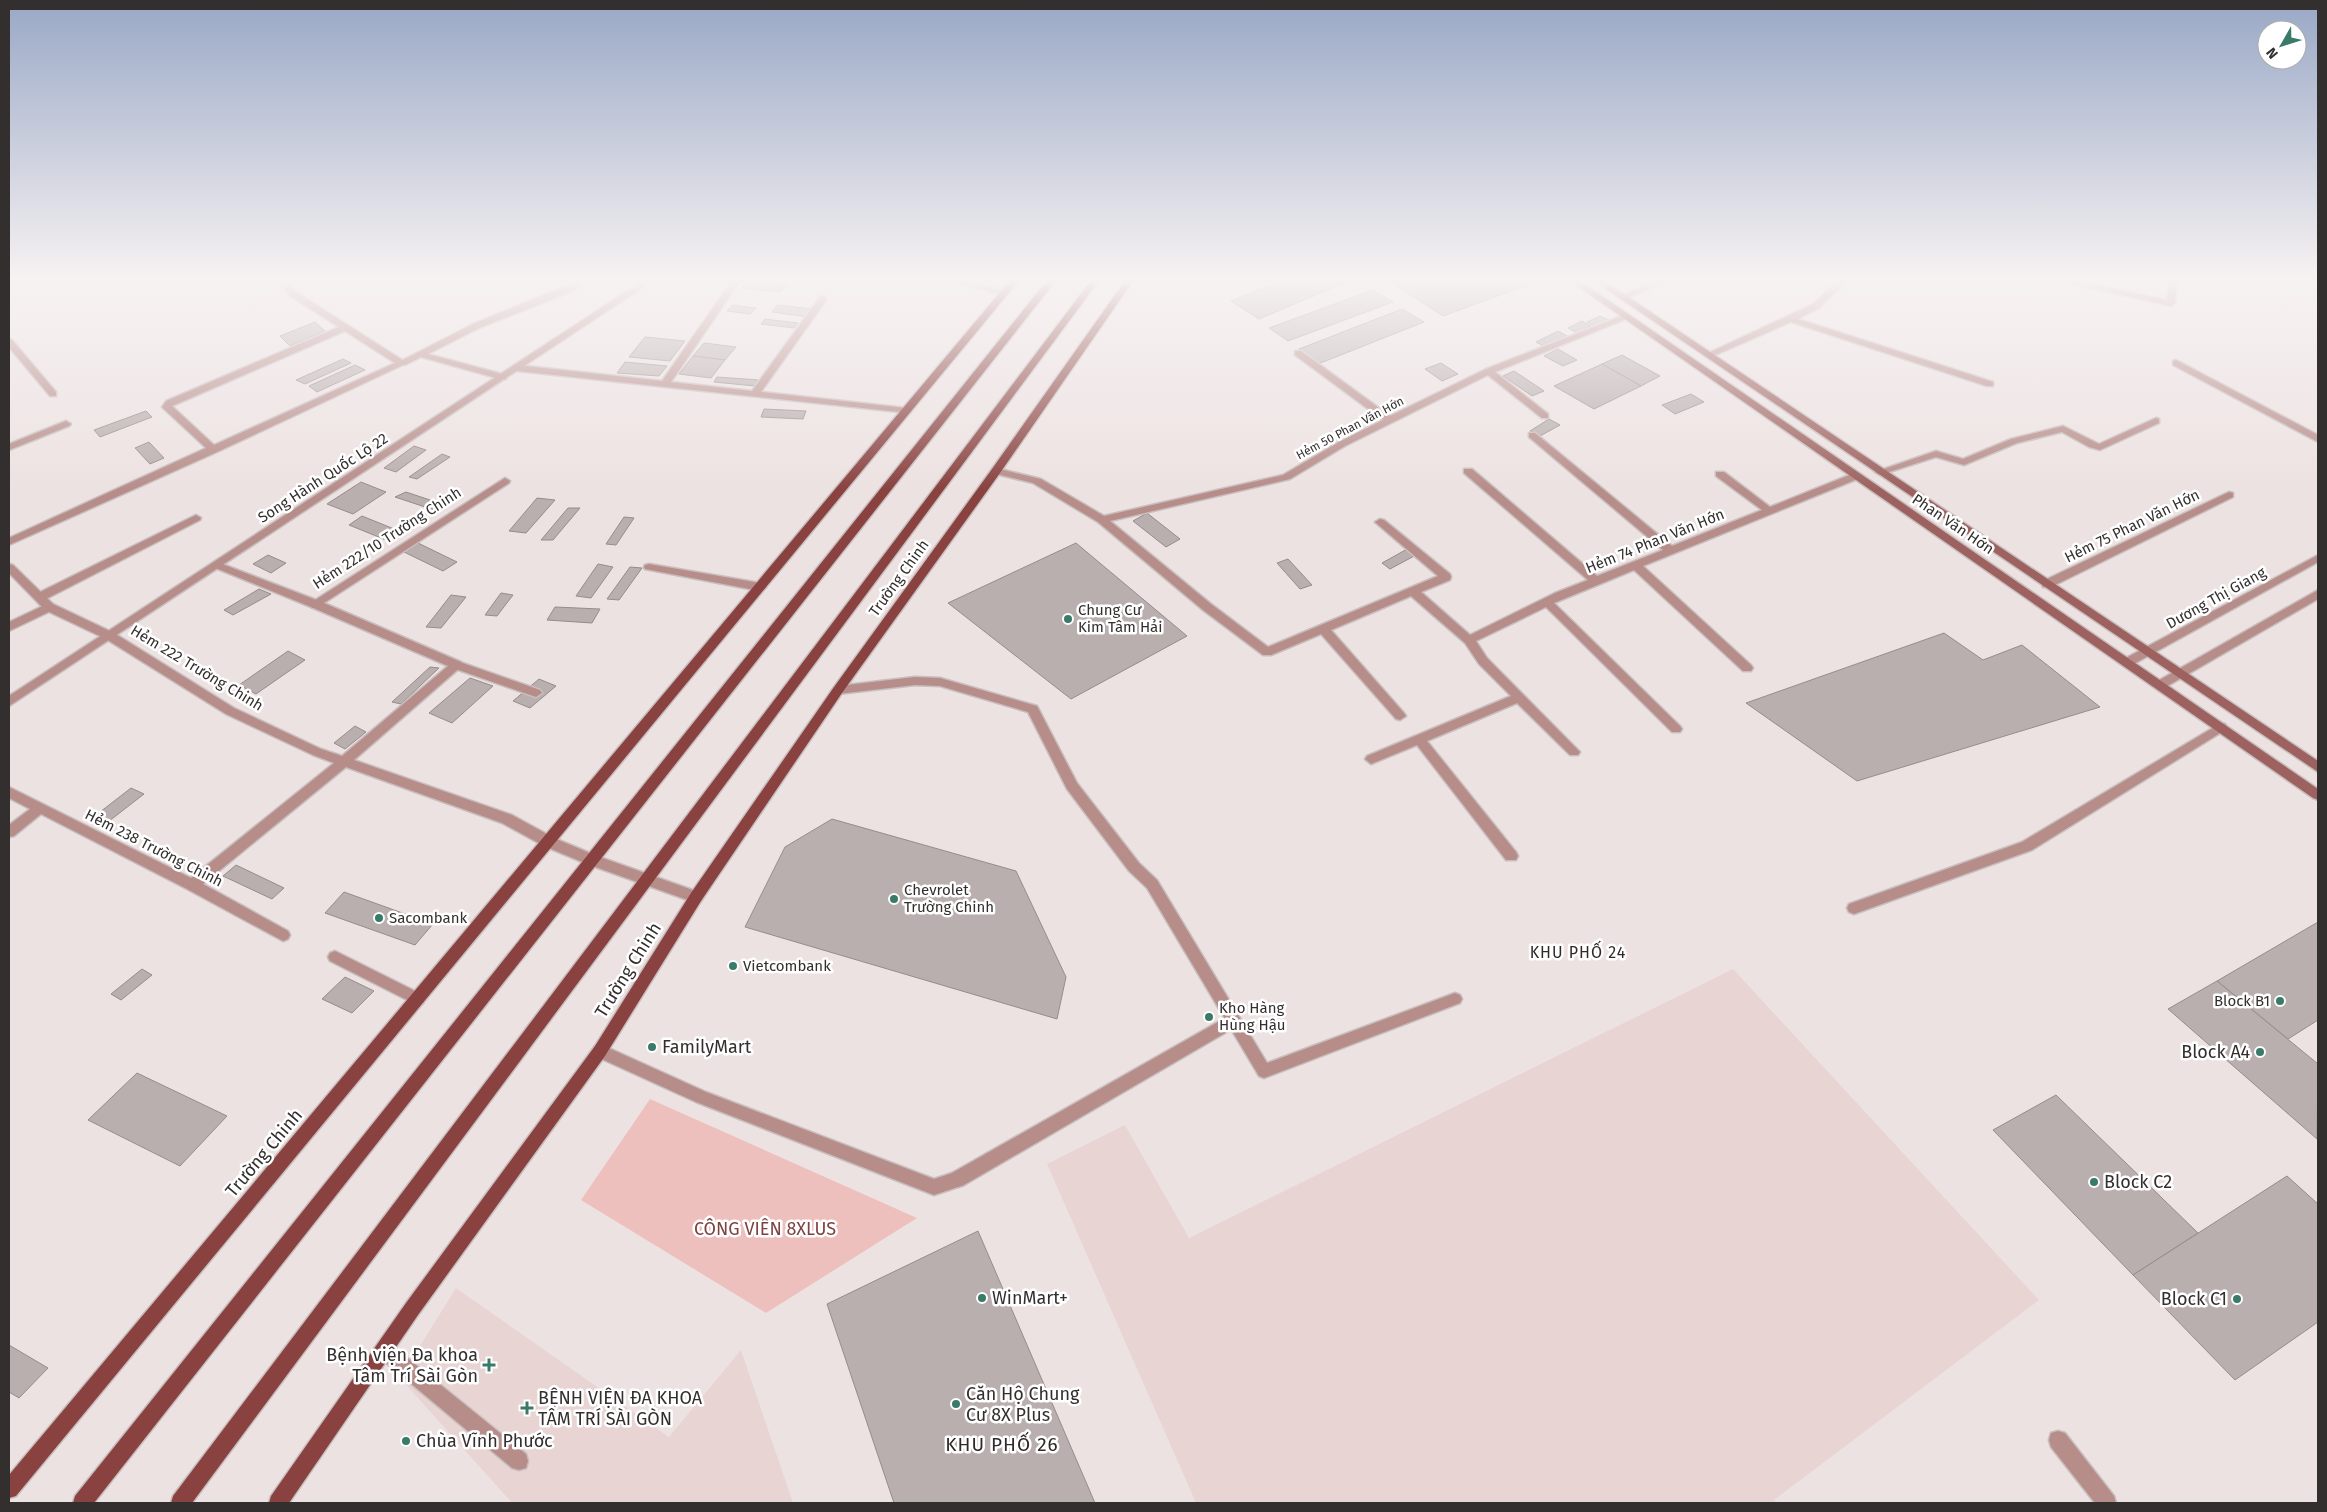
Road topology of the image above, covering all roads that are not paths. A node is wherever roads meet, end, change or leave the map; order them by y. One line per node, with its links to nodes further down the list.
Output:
1 (15, 349): 27 (street)
2 (297, 349): 37 (street)
3 (378, 349): 20 (street)
4 (430, 349): 18 (street)
5 (546, 349): 22 (street, Song Hành Quốc Lộ 22)
6 (689, 349): 26 (street)
7 (788, 349): 28 (street)
8 (958, 349): 29 (main road, Trường Chinh)
9 (998, 349): 93 (main road)
10 (1044, 349): 94 (main road, Trường Chinh)
11 (1082, 349): 38 (main road, Trường Chinh)
12 (1546, 349): 23 (street, Hẻm 50 Phan Văn Hớn)
13 (1672, 349): 42 (main road, Phan Văn Hớn)
14 (1698, 349): 19 (main road, Phan Văn Hớn)
15 (1723, 349): 19 (street)
16 (1882, 349): 25 (street)
17 (1298, 353): 31 (street)
18 (419, 354): 20 (street); 24 (street)
19 (1708, 355): 40 (main road, Phan Văn Hớn)
20 (402, 363): 37 (street)
21 (2176, 363): 35 (street)
22 (517, 368): 24 (street, Song Hành Quốc Lộ 22); 26 (street)
23 (1489, 371): 30 (street); 31 (street, Hẻm 50 Phan Văn Hớn)
24 (503, 377): 52 (street, Song Hành Quốc Lộ 22)
25 (1990, 384)
26 (664, 385): 28 (street)
27 (53, 394)
28 (756, 394): 29 (street)
29 (906, 411): 58 (main road, Trường Chinh)
30 (1546, 416)
31 (1388, 420): 47 (street, Hẻm 50 Phan Văn Hớn)
32 (2156, 421): 40 (street)
33 (66, 424): 36 (street)
34 (1532, 435): 50 (street)
35 (2318, 439)
36 (9, 447)
37 (214, 450): 49 (street)
38 (996, 471): 47 (street); 75 (main road, Trường Chinh)
39 (1468, 471): 56 (street)
40 (1880, 472): 57 (main road, Phan Văn Hớn)
41 (1720, 474): 45 (street)
42 (1856, 476): 45 (street, Hẻm 74 Phan Văn Hớn); 70 (main road, Phan Văn Hớn)
43 (505, 481): 63 (street, Hẻm 222/10 Trường Chinh)
44 (2230, 495): 57 (street, Hẻm 75 Phan Văn Hớn)
45 (1769, 511): 50 (street, Hẻm 74 Phan Văn Hớn)
46 (196, 518): 61 (street)
47 (1102, 520): 66 (street)
48 (1380, 522): 59 (street)
49 (9, 542)
50 (1671, 551): 53 (street, Hẻm 74 Phan Văn Hớn)
51 (2318, 558): 69 (street, Dương Thị Giang)
52 (217, 565): 63 (street); 67 (street, Song Hành Quốc Lộ 22)
53 (1635, 565): 56 (street, Hẻm 74 Phan Văn Hớn); 72 (street)
54 (650, 567): 58 (street)
55 (9, 568): 61 (street, Hẻm 222 Trường Chinh)
56 (1596, 581): 62 (street, Hẻm 74 Phan Văn Hớn)
57 (2047, 584): 69 (main road, Phan Văn Hớn)
58 (760, 587): 91 (main road, Trường Chinh)
59 (1414, 592): 66 (street); 68 (street)
60 (2318, 594): 73 (street)
61 (40, 597): 64 (street, Hẻm 222 Trường Chinh)
62 (1546, 602): 68 (street, Hẻm 74 Phan Văn Hớn); 81 (street)
63 (315, 604): 71 (street, Hẻm 222/10 Trường Chinh)
64 (49, 607): 65 (street); 67 (street, Hẻm 222 Trường Chinh)
65 (9, 628)
66 (1324, 628): 79 (street)
67 (110, 636): 78 (street, Song Hành Quốc Lộ 22); 85 (street, Hẻm 222 Trường Chinh)
68 (1469, 640): 77 (street)
69 (2148, 652): 70 (street, Dương Thị Giang); 73 (main road, Phan Văn Hớn)
70 (2128, 662): 74 (main road, Phan Văn Hớn)
71 (457, 665): 76 (street, Hẻm 222/10 Trường Chinh); 85 (street)
72 (1746, 668)
73 (2180, 674): 74 (street); 86 (main road, Phan Văn Hớn)
74 (2160, 685): 80 (main road, Phan Văn Hớn)
75 (838, 690): 96 (main road, Trường Chinh); 102 (street)
76 (536, 693)
77 (1519, 697): 82 (street); 83 (street)
78 (9, 702)
79 (1400, 716)
80 (2221, 727): 88 (main road, Phan Văn Hớn); 97 (street)
81 (1676, 729)
82 (1420, 740): 84 (street); 92 (street)
83 (1574, 752)
84 (1370, 759)
85 (345, 761): 91 (street, Hẻm 222 Trường Chinh); 95 (street)
86 (2318, 767)
87 (9, 792): 89 (street, Hẻm 238 Trường Chinh)
88 (2318, 795)
89 (40, 808): 90 (street); 95 (street, Hẻm 238 Trường Chinh)
90 (9, 832)
91 (549, 842): 93 (street); 100 (main road, Trường Chinh)
92 (1511, 856)
93 (592, 860): 94 (street); 108 (main road)
94 (647, 880): 96 (street); 109 (main road, Trường Chinh)
95 (192, 885): 98 (street, Hẻm 238 Trường Chinh)
96 (696, 897): 103 (main road, Trường Chinh)
97 (1854, 908)
98 (282, 935)
99 (335, 957): 100 (street)
100 (418, 998): 107 (main road, Trường Chinh)
101 (1455, 999): 102 (street)
102 (1232, 1021): 103 (street)
103 (600, 1051): 104 (main road, Trường Chinh)
104 (384, 1350): 106 (street); 110 (main road, Trường Chinh)
105 (2058, 1440): 111 (street)
106 (519, 1461)
107 (9, 1489)
108 (82, 1503)
109 (180, 1503)
110 (278, 1503)
111 (2107, 1503)

